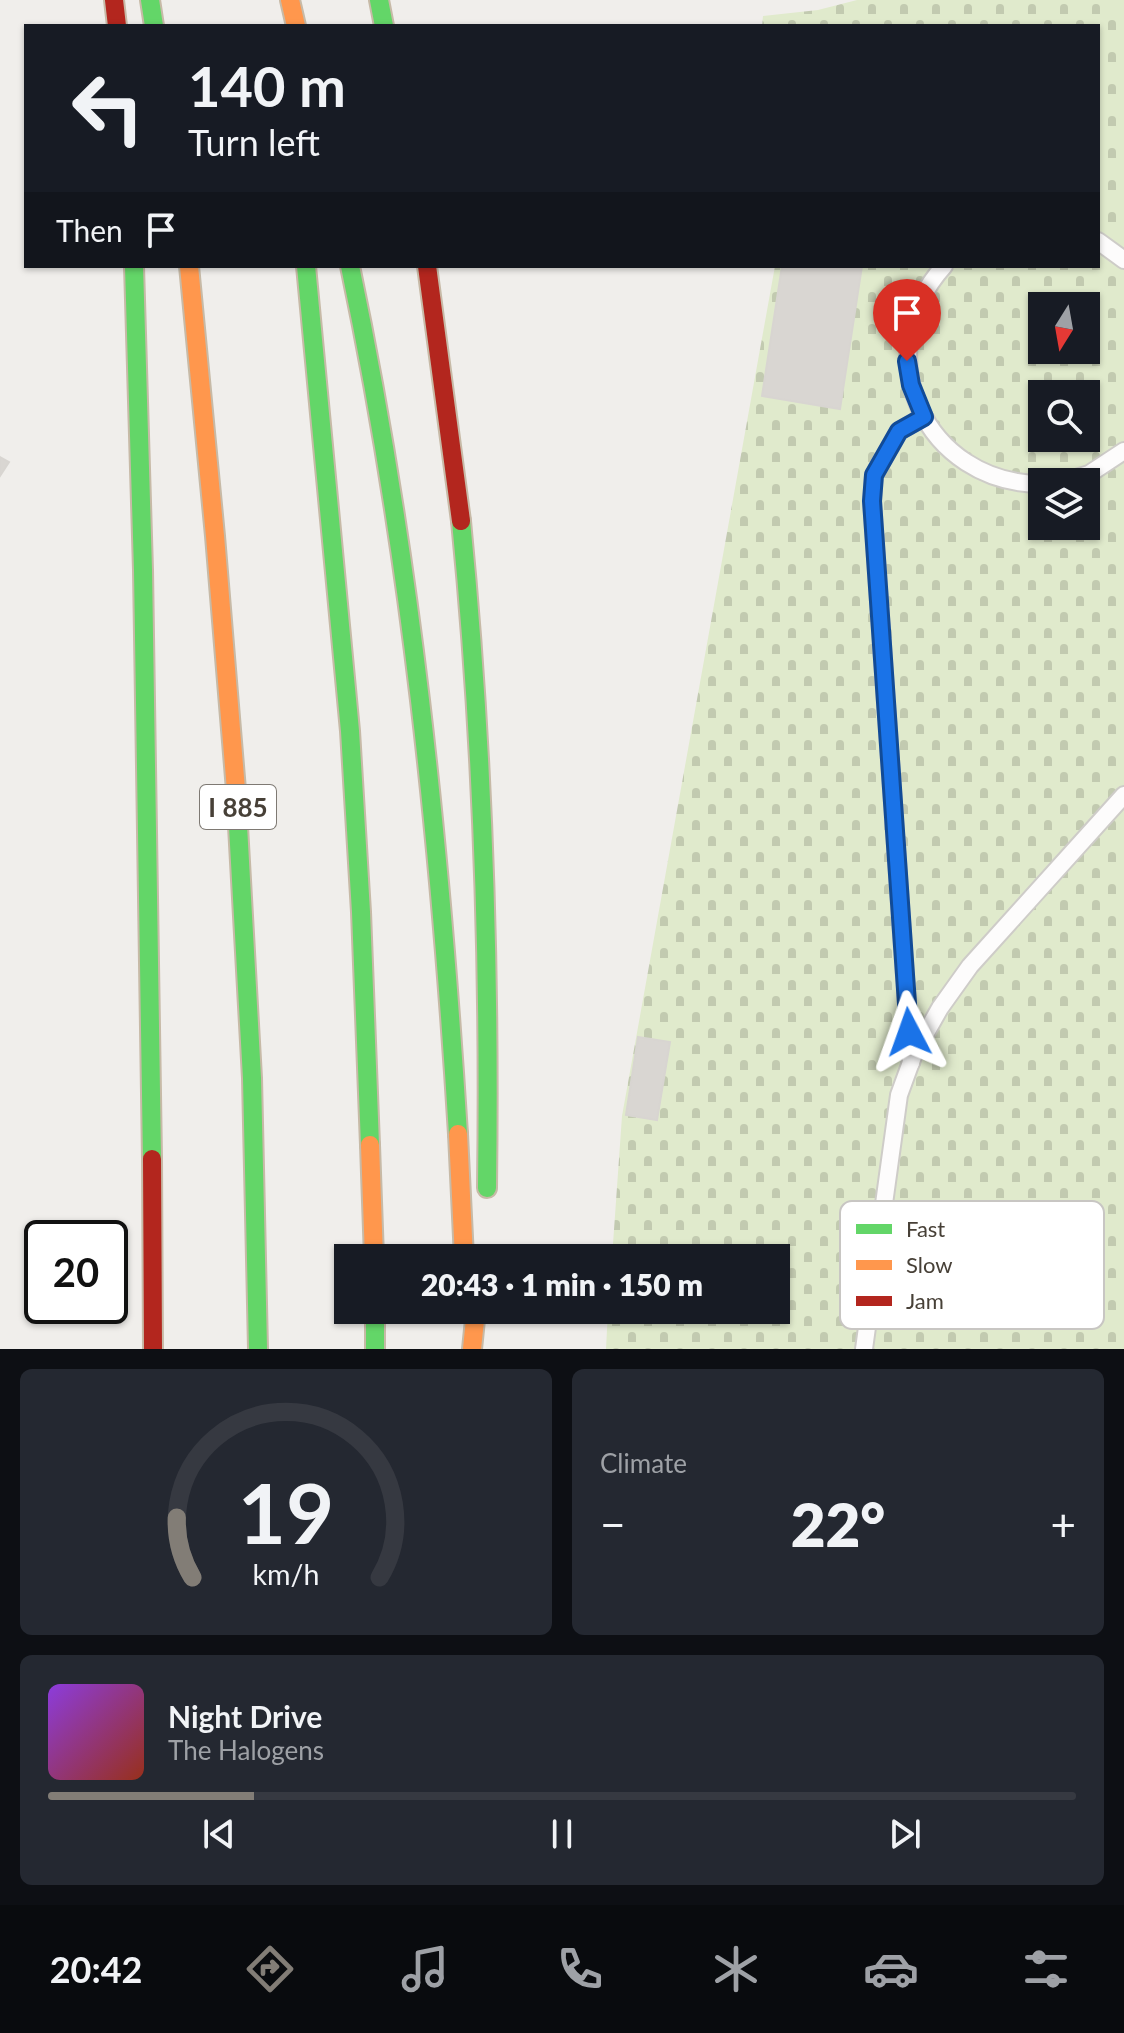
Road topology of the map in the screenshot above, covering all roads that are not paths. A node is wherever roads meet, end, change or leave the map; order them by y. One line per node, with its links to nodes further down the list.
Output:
1 (114, 0): 6 (highway)
2 (150, 0): 7 (highway)
3 (275, 0): 8 (highway)
4 (290, 0): 9 (highway)
5 (379, 0): 10 (highway)
6 (117, 24)
7 (154, 24)
8 (278, 24)
9 (296, 24)
10 (384, 24)
11 (1100, 242): 12 (lane)
12 (1124, 260)
13 (134, 268): 33 (highway)
14 (189, 268): 34 (highway, I 885)
15 (306, 268): 27 (highway)
16 (350, 268): 28 (highway)
17 (427, 268): 25 (highway)
18 (942, 268): 19 (lane)
19 (924, 417): 22 (lane); 24 (lane)
20 (1124, 451): 21 (lane)
21 (1098, 468)
22 (1028, 483)
23 (1124, 795): 24 (lane)
24 (911, 1063): 26 (lane)
25 (486, 1201)
26 (884, 1201)
27 (374, 1244)
28 (463, 1244)
29 (375, 1324): 35 (highway)
30 (467, 1324): 36 (highway)
31 (474, 1324): 36 (highway)
32 (867, 1329): 37 (lane)
33 (153, 1349)
34 (258, 1349)
35 (375, 1349)
36 (470, 1349)
37 (864, 1349)

